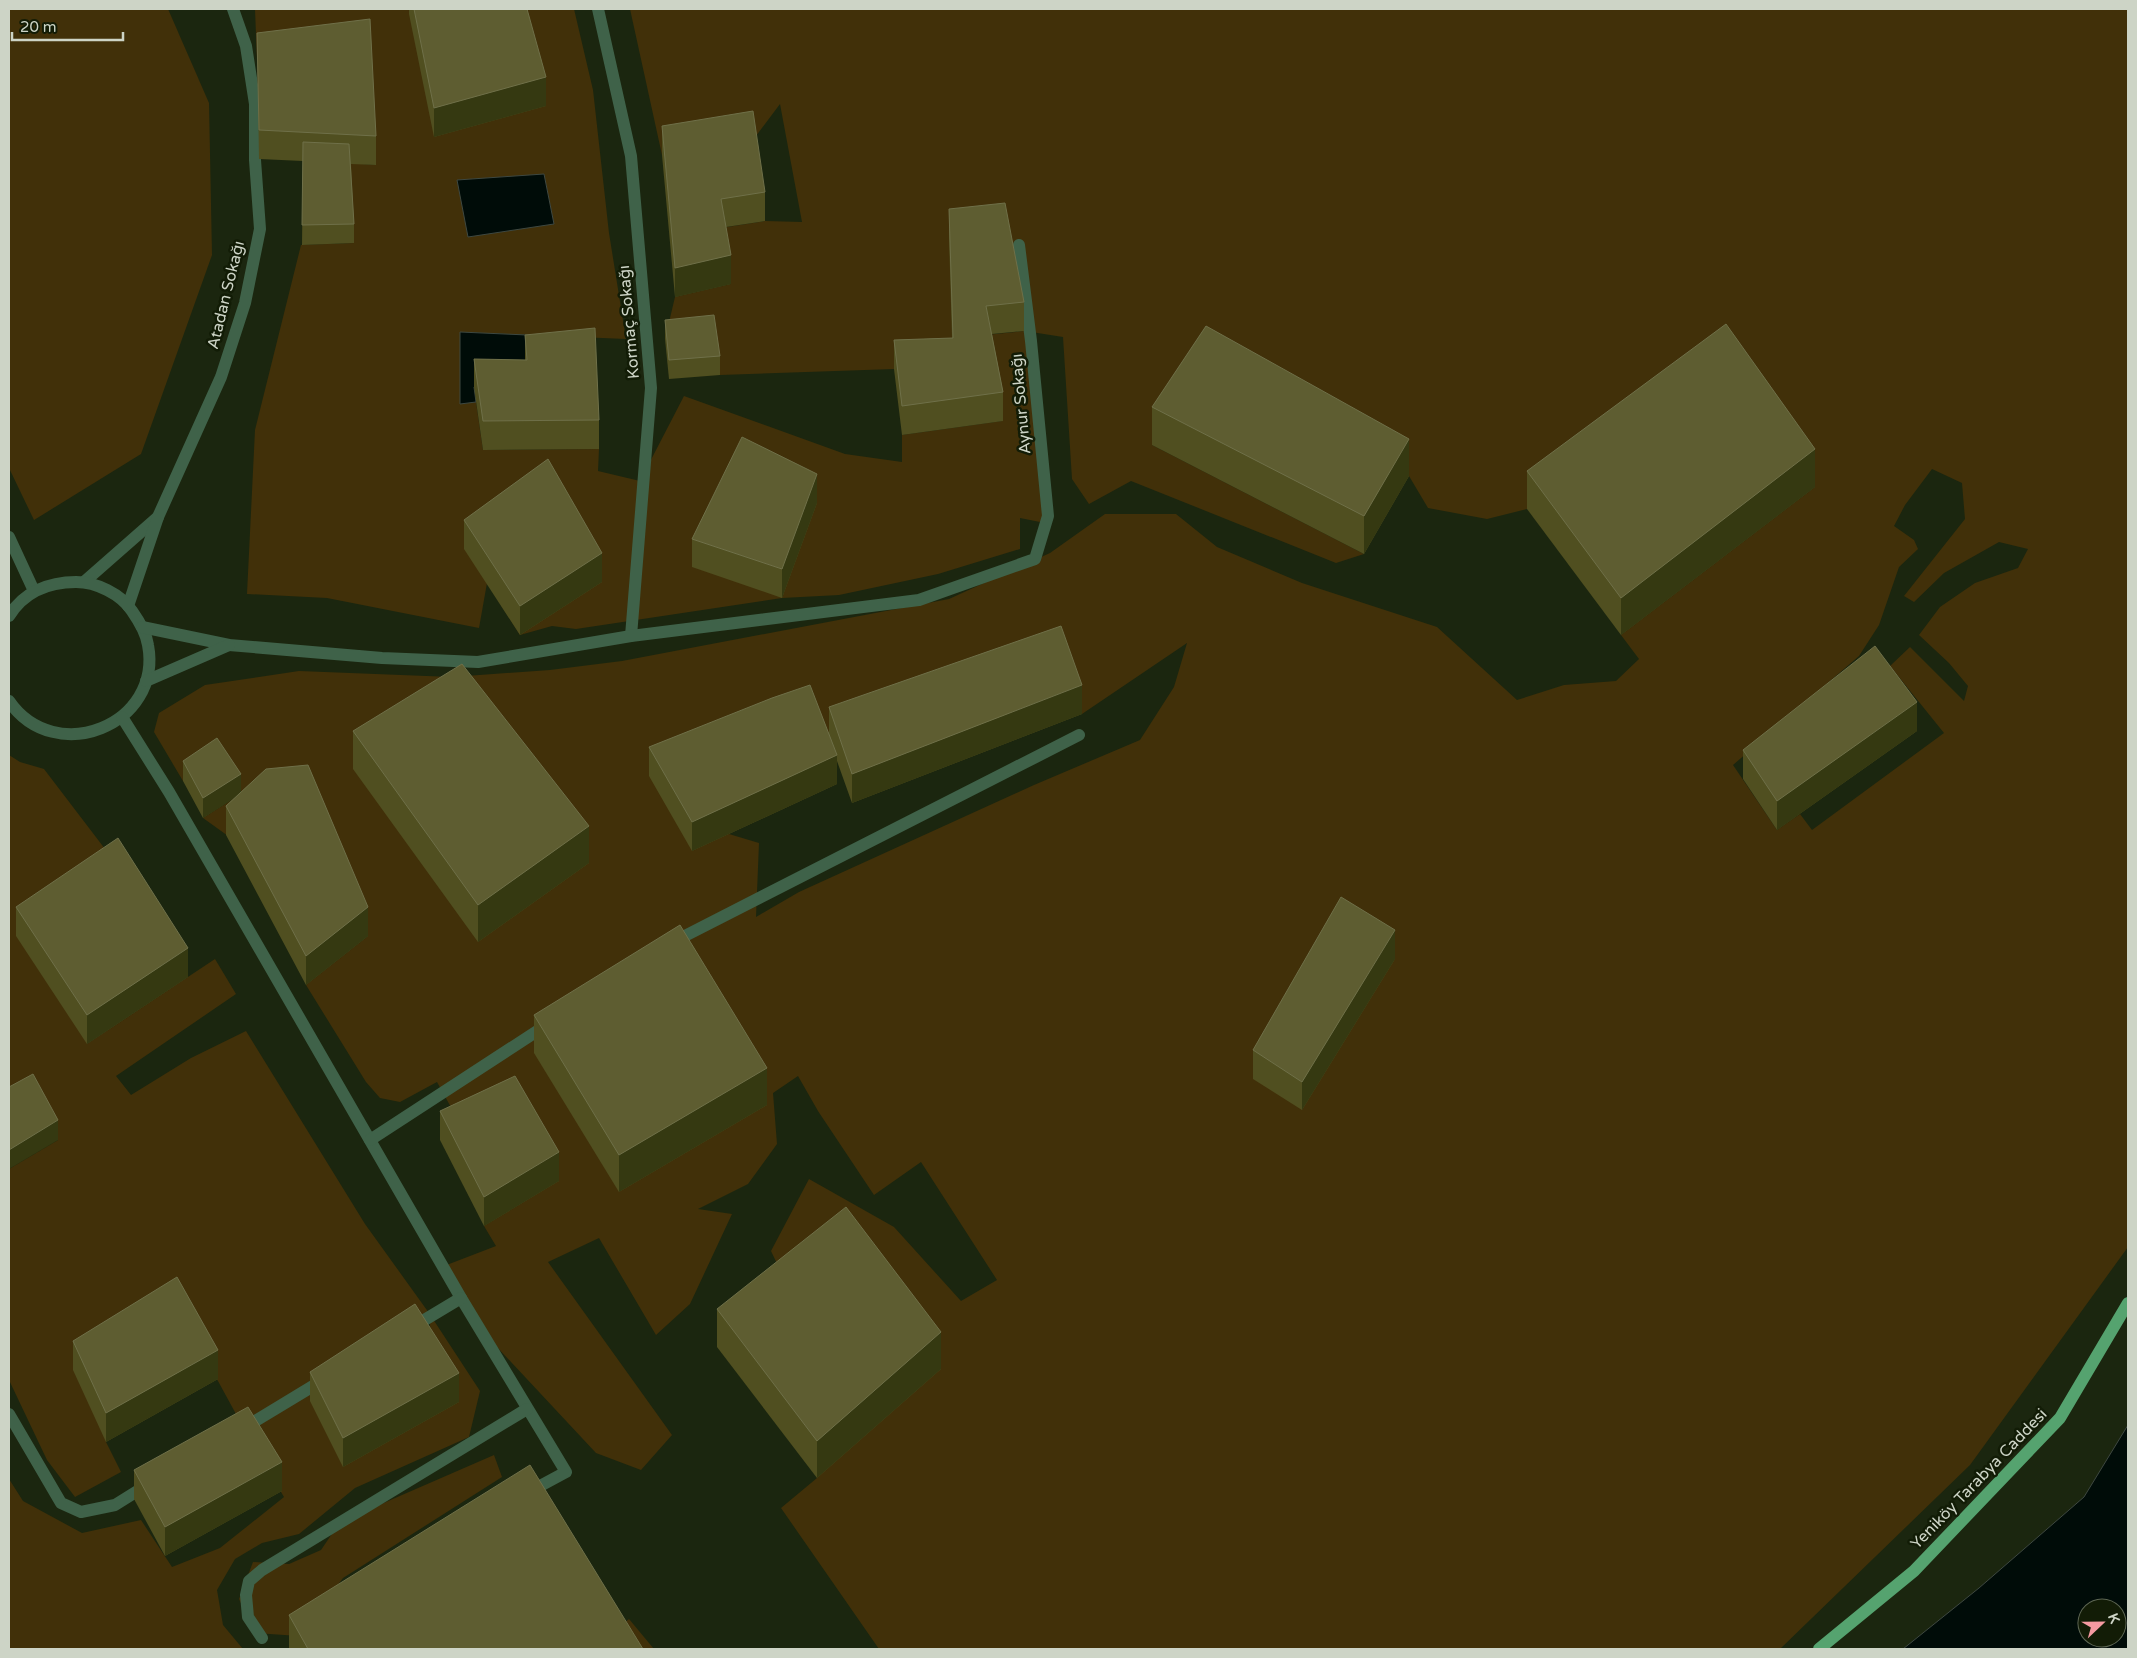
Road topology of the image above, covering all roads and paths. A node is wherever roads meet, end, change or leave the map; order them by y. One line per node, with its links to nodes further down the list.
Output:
1 (233, 9): 4 (street, Atadan Sokağı)
2 (598, 9): 11 (street, Kormaç Sokağı)
3 (1019, 245): 11 (street, Aynur Sokağı)
4 (158, 517): 6 (street); 8 (street, Atadan Sokağı)
5 (9, 537): 7 (street)
6 (84, 582): 7 (street); 8 (street)
7 (34, 591): 9 (street)
8 (128, 606): 10 (street)
9 (9, 616)
10 (142, 627): 12 (street); 13 (street)
11 (632, 636): 12 (street)
12 (229, 645): 13 (street)
13 (146, 682): 15 (street)
14 (9, 701): 15 (street)
15 (122, 717): 19 (street)
16 (1079, 735): 17 (street)
17 (662, 949)
18 (562, 1014): 19 (street)
19 (370, 1140): 20 (street)
20 (461, 1298): 22 (street); 24 (street)
21 (2128, 1303): 30 (main road, Yeniköy Tarabya Caddesi)
22 (402, 1333)
23 (334, 1373): 26 (street)
24 (527, 1409): 28 (street); 29 (street)
25 (9, 1414): 27 (street)
26 (233, 1434)
27 (157, 1480)
28 (514, 1500)
29 (262, 1638)
30 (1819, 1649)

